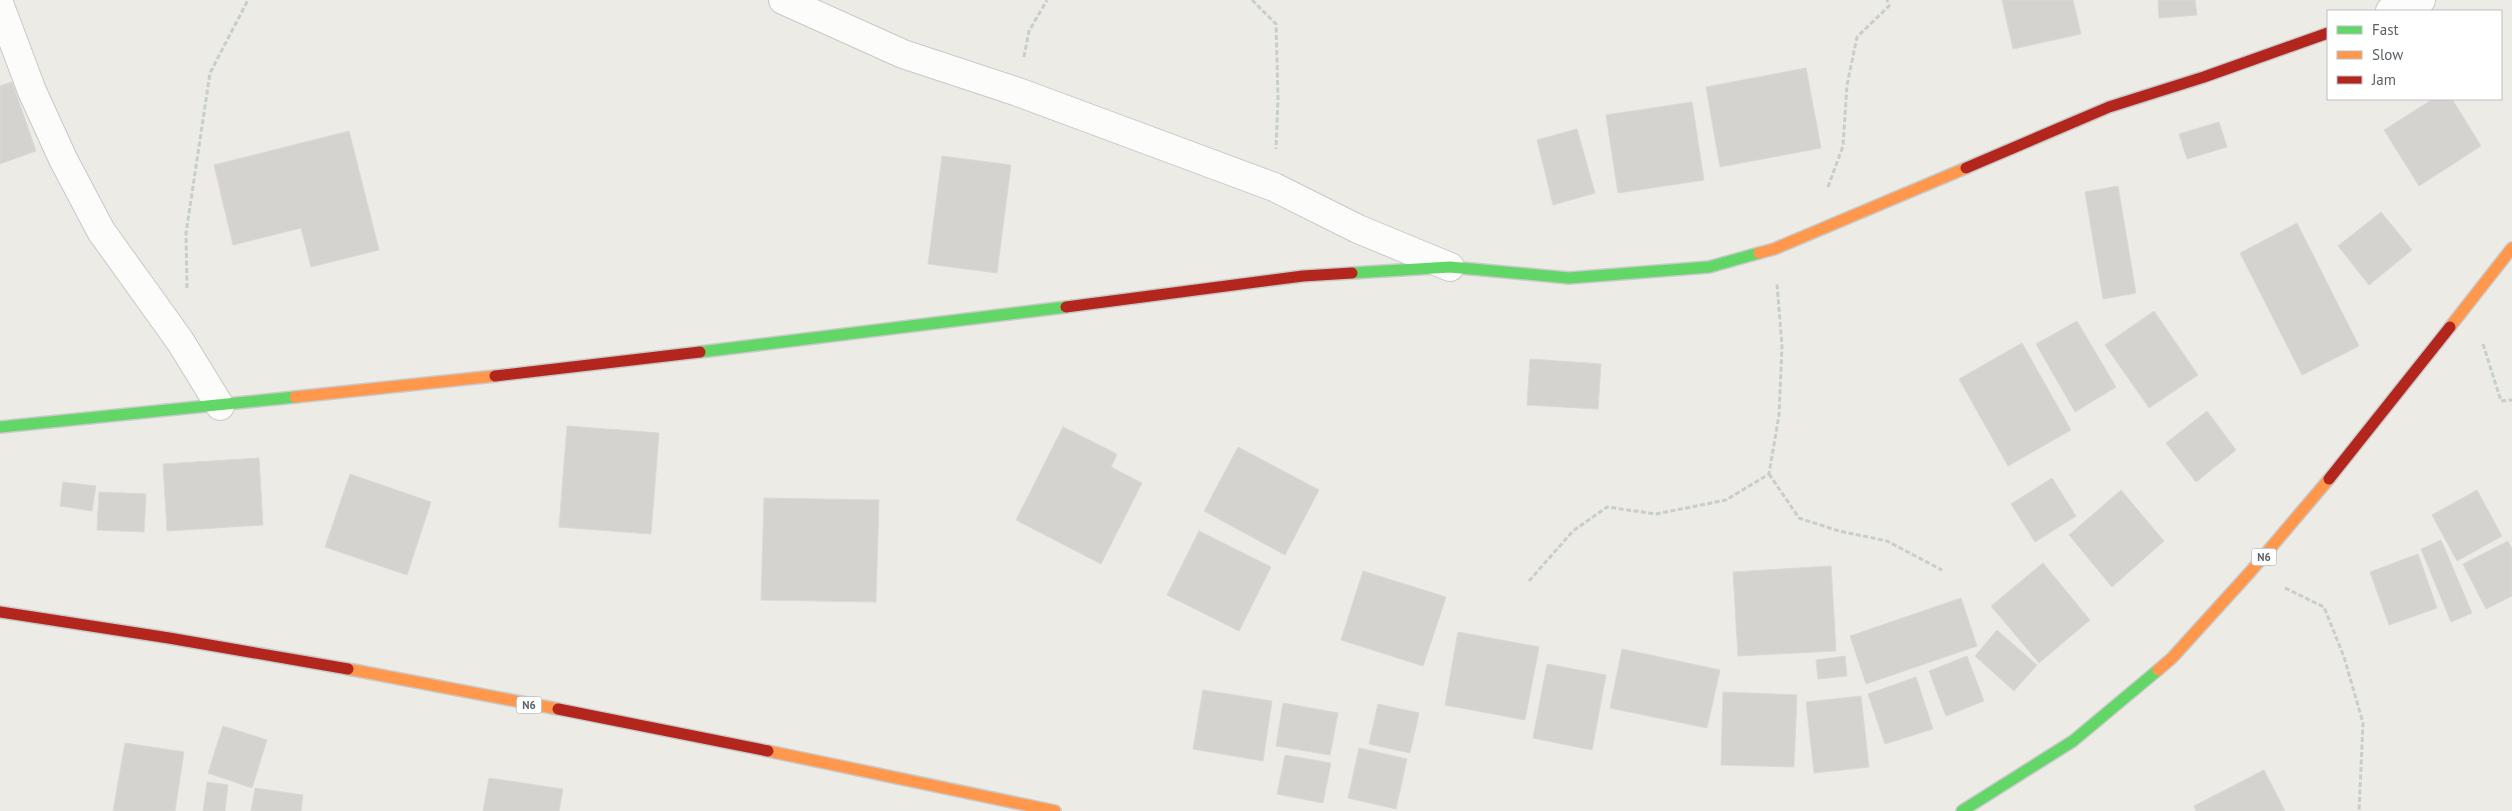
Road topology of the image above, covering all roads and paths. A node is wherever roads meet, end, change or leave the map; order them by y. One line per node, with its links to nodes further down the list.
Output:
1 (248, 0): 17 (path)
2 (783, 0): 10 (street)
3 (1047, 0): 10 (path)
4 (1252, 0): 11 (path)
5 (1887, 0): 12 (path)
6 (2421, 0): 8 (street)
7 (0, 6): 17 (street)
8 (2393, 10)
9 (2327, 33): 14 (main road)
10 (1018, 92): 11 (street)
11 (1274, 187): 15 (street)
12 (1826, 193)
13 (2512, 248): 16 (main road, N6)
14 (1774, 249): 15 (main road); 21 (path)
15 (1450, 267): 19 (main road)
16 (2470, 303): 18 (path); 23 (main road, N6)
17 (180, 341): 19 (street)
18 (2512, 400)
19 (220, 406): 20 (main road)
20 (0, 427)
21 (1769, 474): 22 (path); 24 (path)
22 (1942, 570)
23 (2251, 571): 27 (main road, N6); 28 (path)
24 (1529, 581)
25 (0, 612): 26 (main road, N6)
26 (1055, 811)
27 (1962, 811)
28 (2359, 811)

